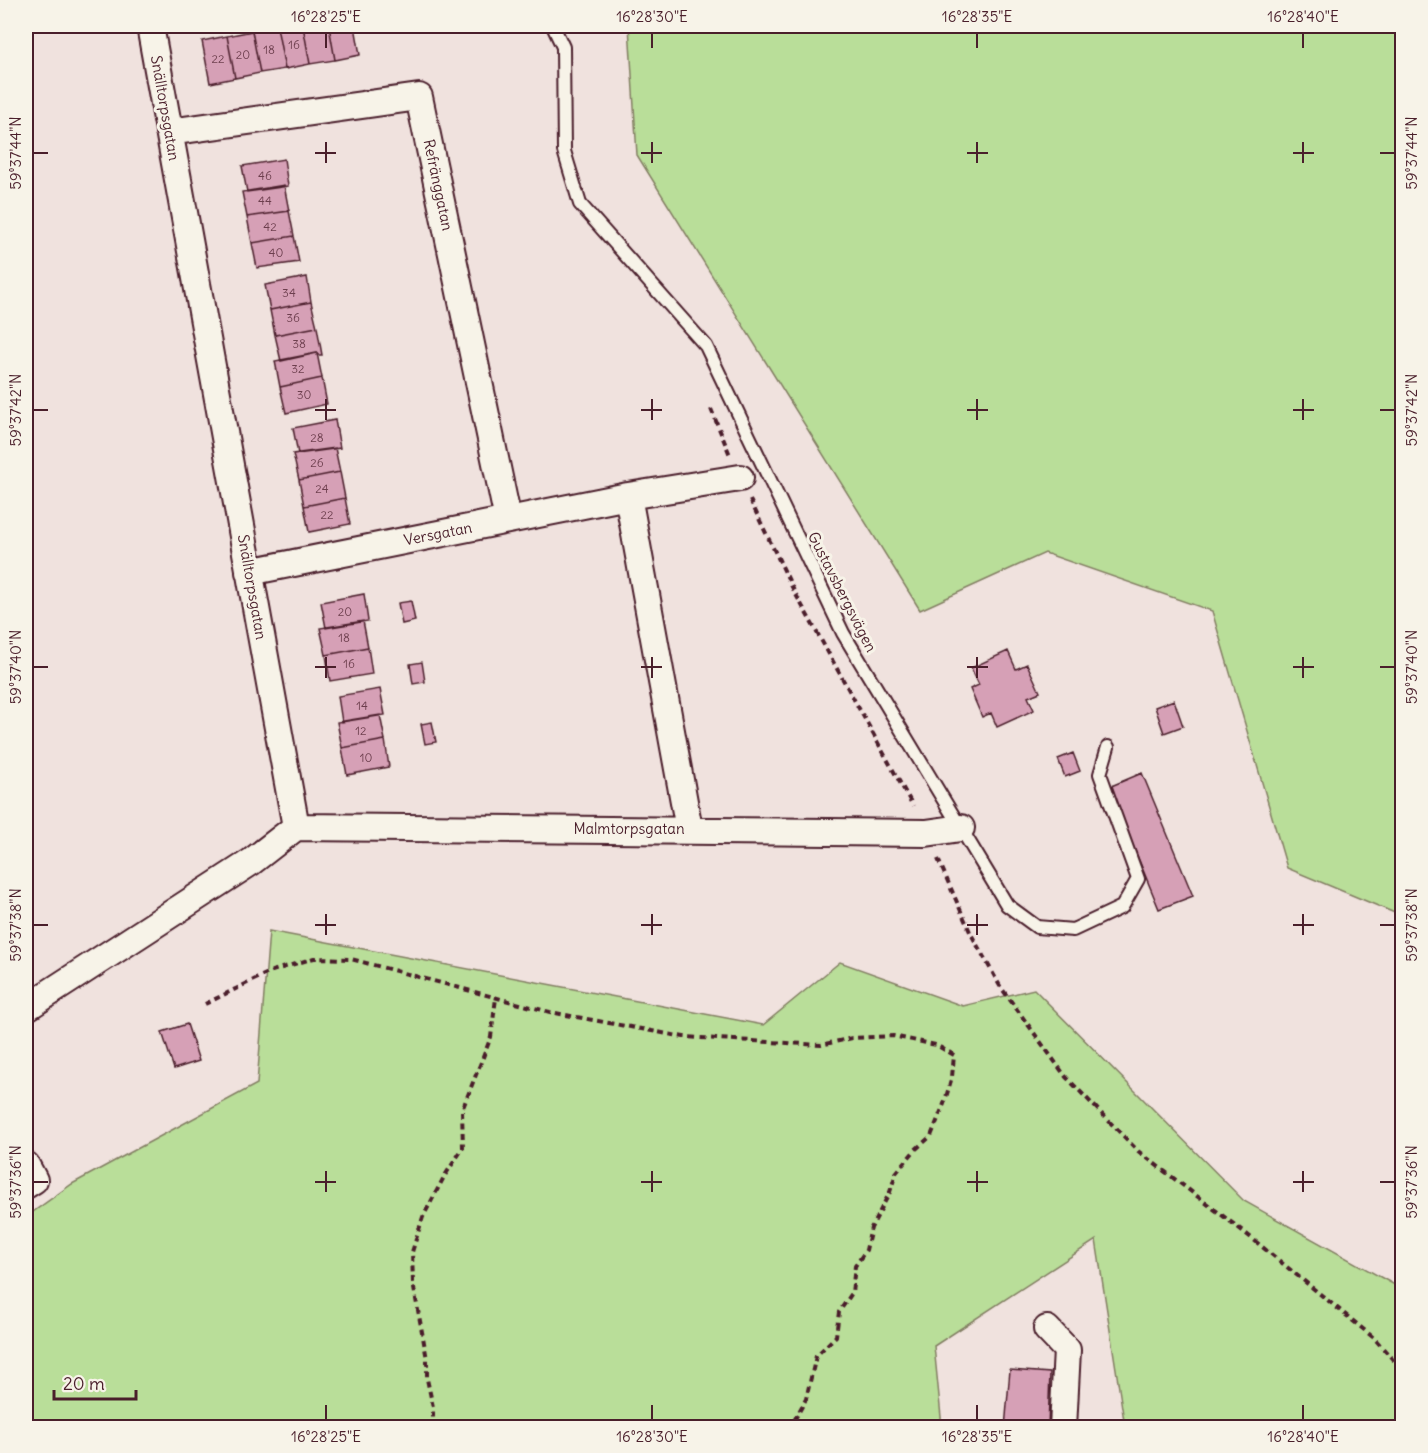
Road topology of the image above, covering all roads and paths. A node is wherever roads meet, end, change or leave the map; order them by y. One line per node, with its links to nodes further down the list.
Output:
1 (150, 26): 3 (street, Snälltorpsgatan)
2 (553, 26): 10 (lane, Gustavsbergsvägen)
3 (169, 132): 6 (street, Refränggatan); 7 (street, Snälltorpsgatan)
4 (740, 478): 5 (street, Versgatan)
5 (628, 496): 6 (street, Versgatan); 11 (street)
6 (508, 520): 7 (street, Versgatan)
7 (249, 572): 9 (street, Snälltorpsgatan)
8 (1108, 747): 10 (lane, Gustavsbergsvägen)
9 (296, 826): 11 (street, Malmtorpsgatan); 14 (street)
10 (961, 828): 11 (street, Malmtorpsgatan)
11 (689, 829)
12 (496, 998): 13 (path); 18 (path); 19 (path)
13 (205, 1004)
14 (26, 1008)
15 (26, 1165): 16 (street)
16 (26, 1185)
17 (1047, 1329): 20 (street)
18 (433, 1428)
19 (790, 1428)
20 (1063, 1428)

